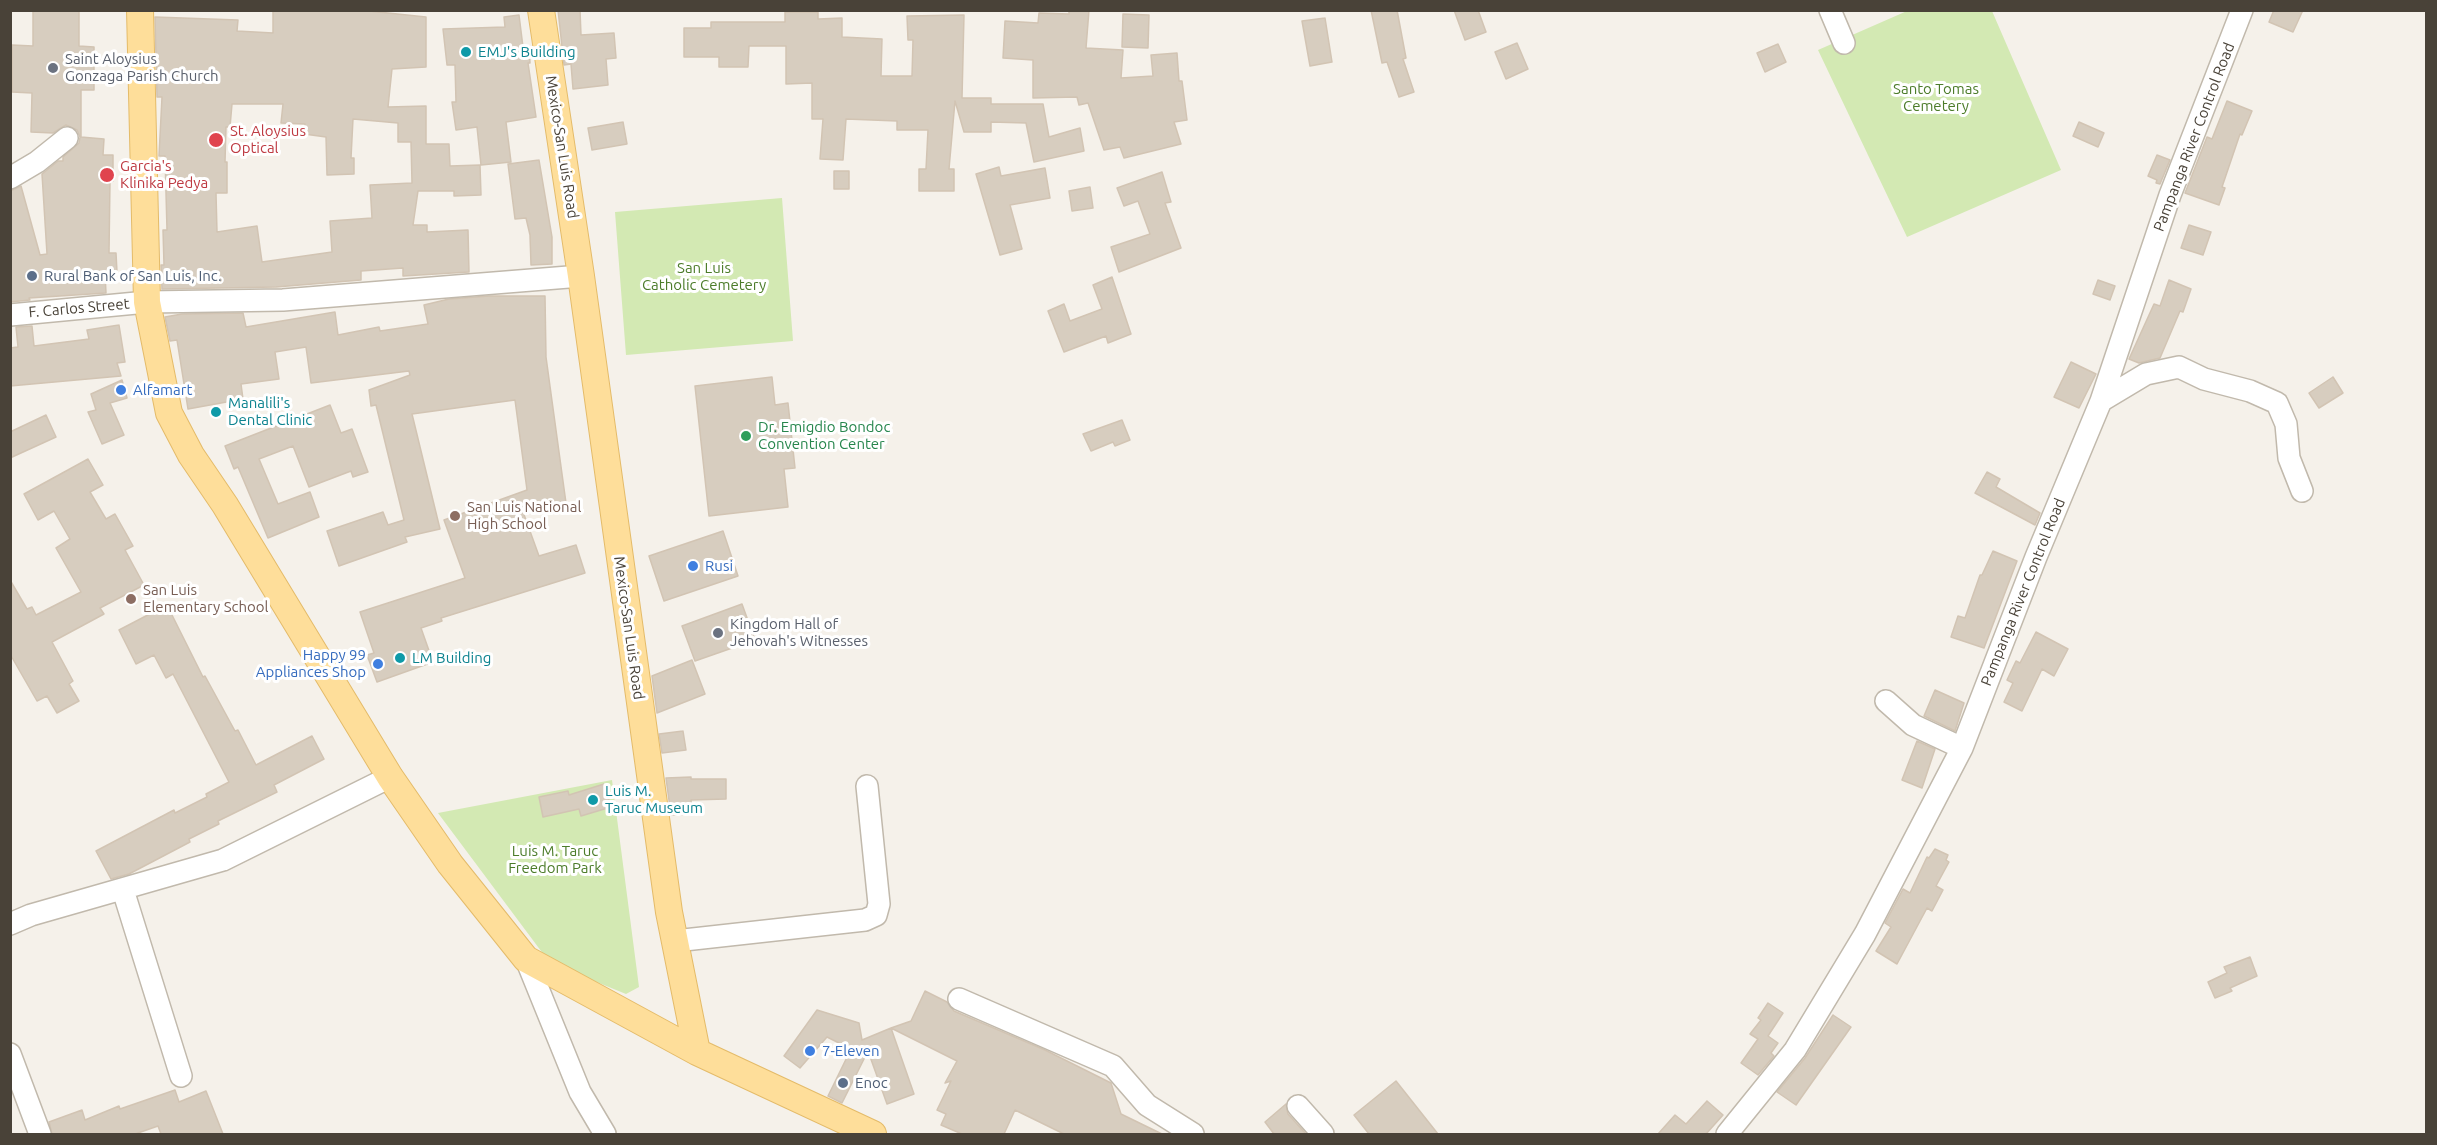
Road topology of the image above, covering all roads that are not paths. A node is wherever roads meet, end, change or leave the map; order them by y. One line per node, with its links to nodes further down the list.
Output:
1 (140, 10): 9 (main road)
2 (541, 10): 8 (main road, Mexico-San Luis Road)
3 (1830, 10): 5 (street)
4 (2242, 10): 11 (street, Pampanga River Control Road)
5 (1844, 43)
6 (67, 138): 7 (street)
7 (10, 177)
8 (581, 276): 9 (street, F. Carlos Street); 19 (main road, Mexico-San Luis Road)
9 (147, 302): 10 (street, F. Carlos Street); 15 (main road)
10 (10, 315)
11 (2101, 401): 12 (street); 14 (street, Pampanga River Control Road)
12 (2302, 491)
13 (1886, 701): 14 (street)
14 (1962, 748): 31 (street, Pampanga River Control Road)
15 (390, 777): 17 (street); 20 (main road)
16 (867, 786): 19 (street)
17 (123, 890): 18 (street); 24 (street)
18 (10, 924)
19 (675, 941): 22 (main road, Mexico-San Luis Road)
20 (526, 959): 22 (main road); 27 (street)
21 (959, 999): 29 (street)
22 (698, 1052): 28 (main road)
23 (10, 1054): 26 (street)
24 (181, 1076)
25 (1298, 1106): 30 (street)
26 (40, 1134)
27 (605, 1134)
28 (873, 1134)
29 (1193, 1134)
30 (1323, 1134)
31 (1727, 1134)

